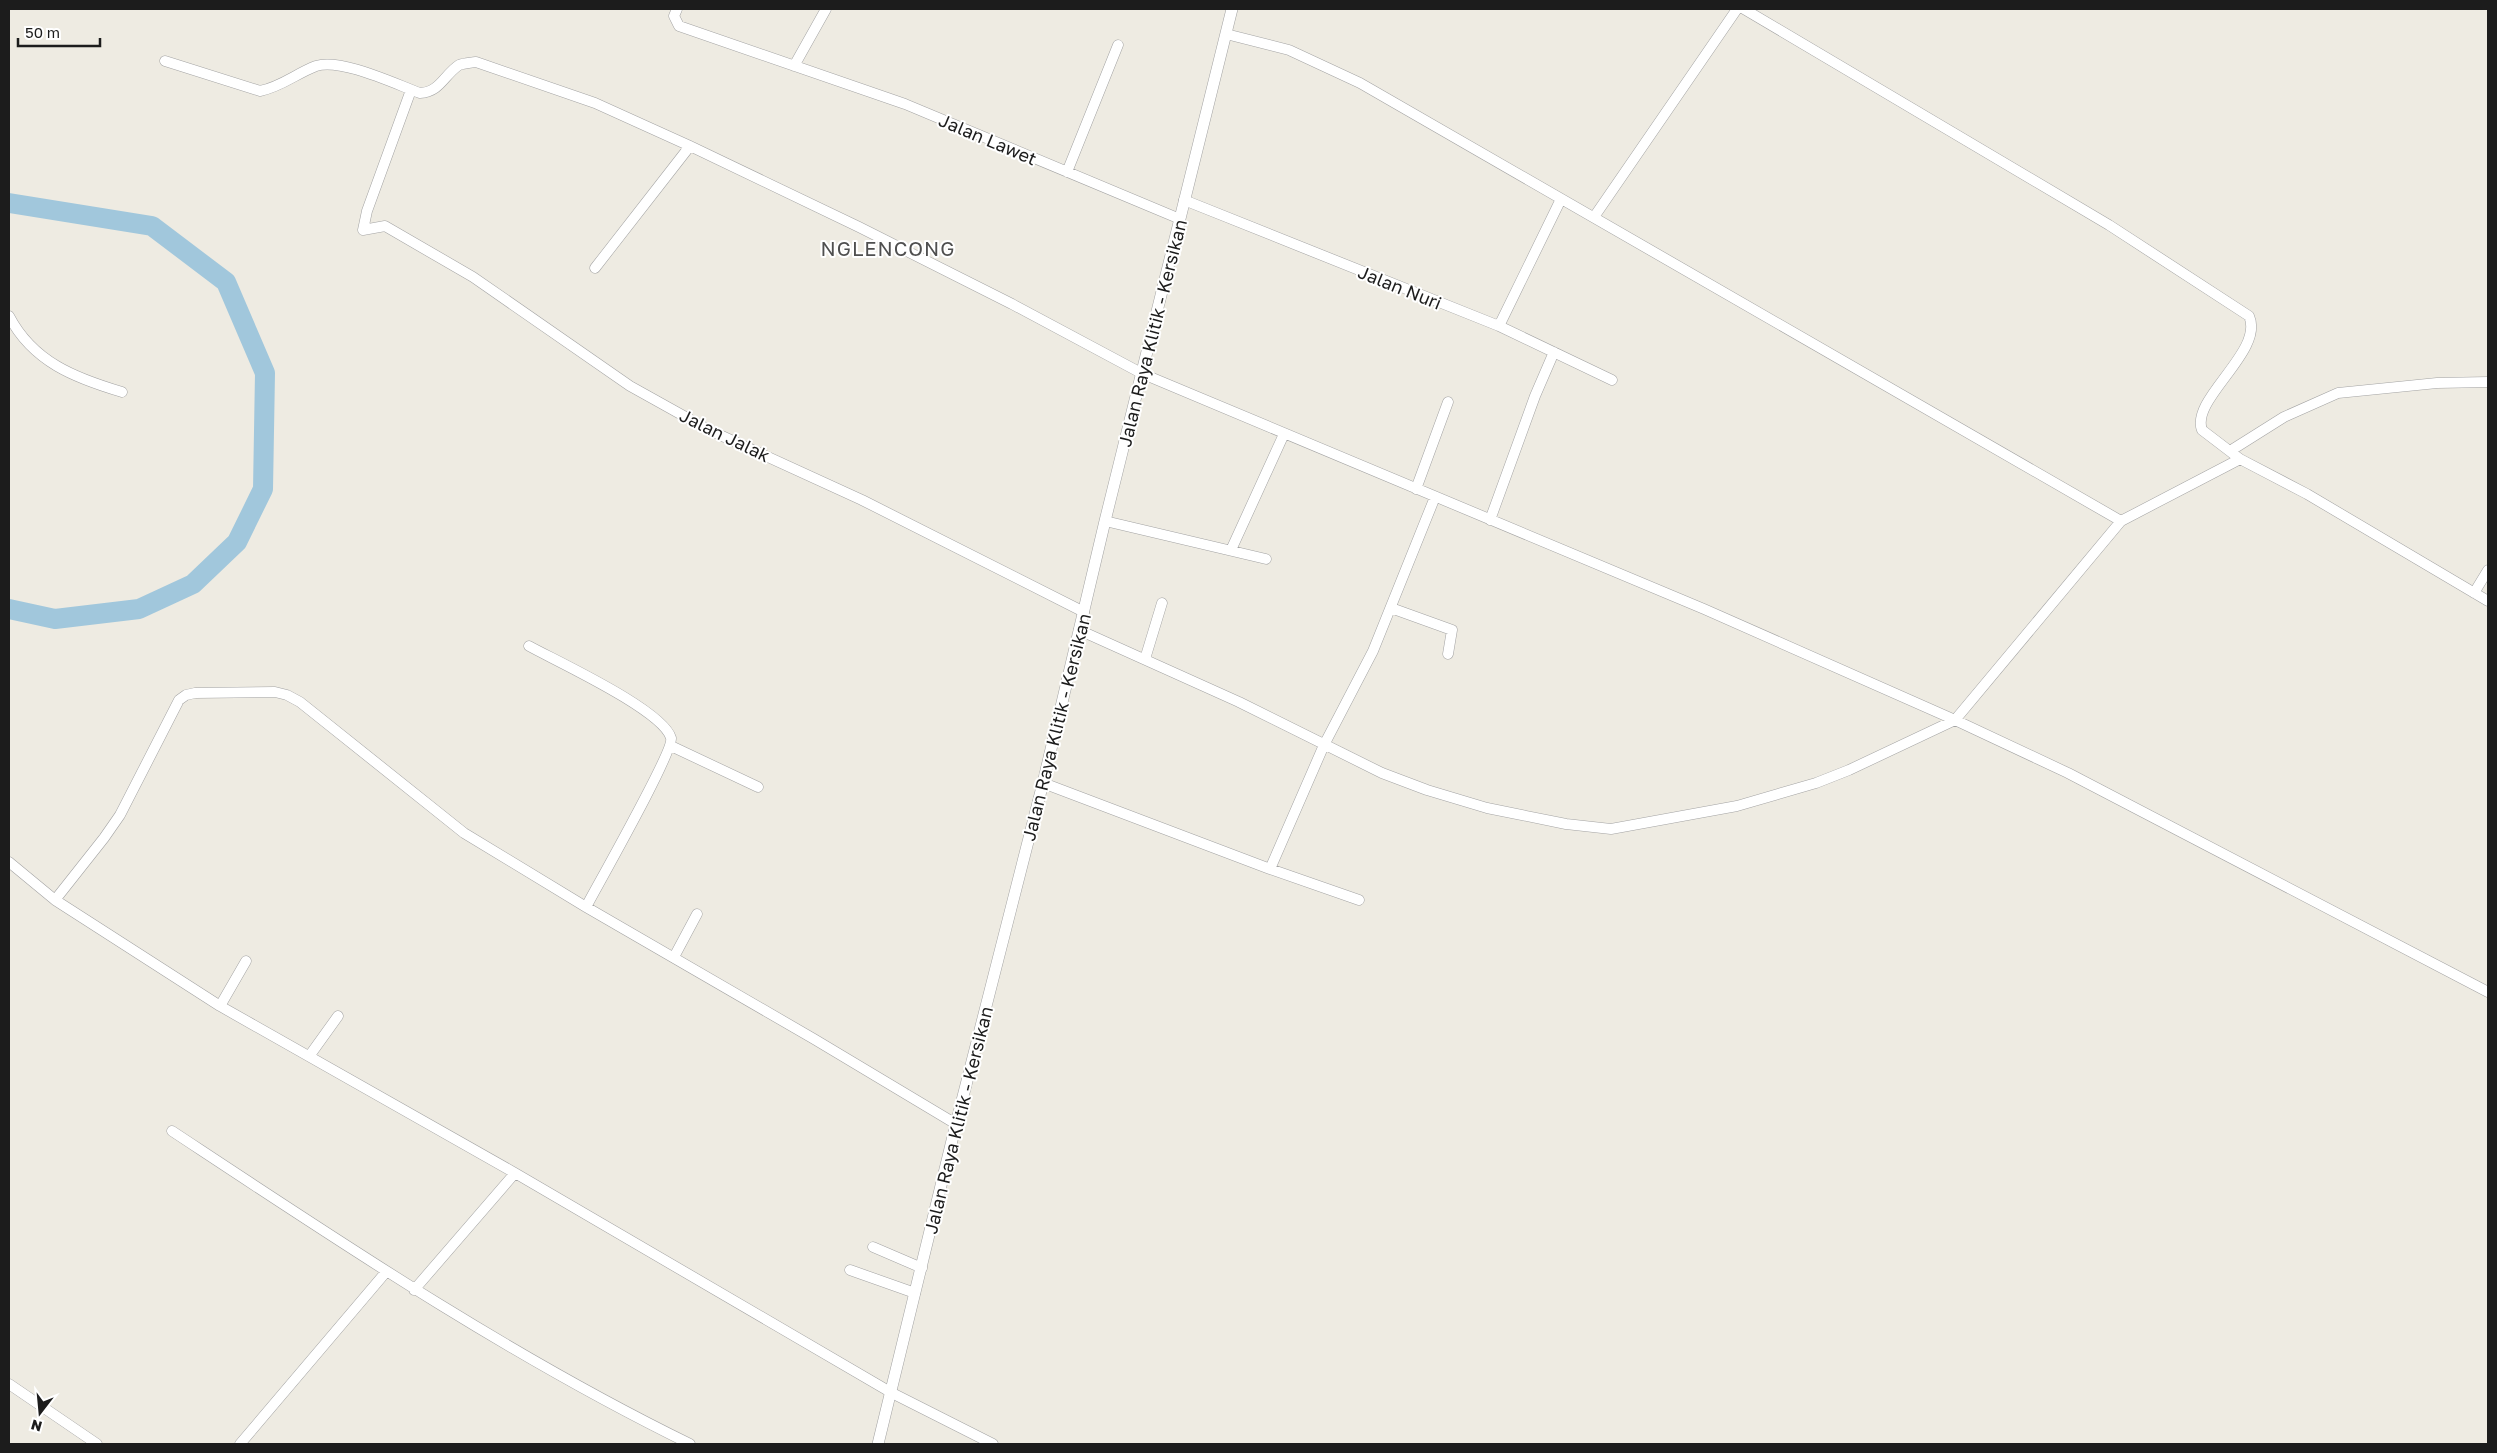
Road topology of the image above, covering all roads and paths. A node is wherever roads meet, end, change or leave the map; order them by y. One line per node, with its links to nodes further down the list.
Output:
1 (677, 9): 9 (street, Jalan Lawet)
2 (826, 9): 9 (street)
3 (1232, 9): 6 (street, Jalan Raya Klitik - Kersikan)
4 (1737, 9): 15 (street)
5 (1744, 9): 27 (street)
6 (1226, 34): 13 (street); 14 (street, Jalan Raya Klitik - Kersikan)
7 (1118, 44): 12 (street)
8 (166, 60): 10 (street)
9 (794, 66): 12 (street, Jalan Lawet)
10 (411, 90): 11 (street); 41 (street, Jalan Jalak)
11 (690, 146): 17 (street); 21 (street)
12 (1067, 172): 16 (street, Jalan Lawet)
13 (1561, 199): 15 (street); 19 (street)
14 (1184, 200): 16 (street, Jalan Raya Klitik - Kersikan); 19 (street, Jalan Nuri)
15 (1594, 217): 33 (street)
16 (1180, 219): 21 (street, Jalan Raya Klitik - Kersikan)
17 (595, 268)
18 (9, 316): 24 (street)
19 (1499, 326): 20 (street, Jalan Nuri)
20 (1554, 352): 22 (street, Jalan Nuri); 31 (street)
21 (1143, 374): 26 (street); 32 (street, Jalan Raya Klitik - Kersikan)
22 (1612, 380)
23 (2488, 382): 27 (street)
24 (122, 392)
25 (1448, 402): 29 (street)
26 (1284, 434): 29 (street); 34 (street)
27 (2230, 451): 28 (street)
28 (2240, 459): 33 (street); 37 (street)
29 (1416, 489): 30 (street)
30 (1435, 497): 31 (street); 40 (street)
31 (1490, 520): 46 (street)
32 (1105, 521): 34 (street); 41 (street, Jalan Raya Klitik - Kersikan)
33 (2121, 521): 46 (street)
34 (1231, 550): 35 (street)
35 (1266, 559)
36 (2488, 570): 37 (street)
37 (2474, 593): 38 (street)
38 (2488, 601)
39 (1162, 603): 45 (street)
40 (1391, 608): 44 (street); 47 (street)
41 (1084, 612): 42 (street, Jalan Raya Klitik - Kersikan)
42 (1079, 630): 45 (street); 49 (street, Jalan Raya Klitik - Kersikan)
43 (528, 646): 48 (street)
44 (1448, 654)
45 (1145, 659): 47 (street)
46 (1955, 720): 47 (street); 59 (street)
47 (1324, 745): 52 (street)
48 (671, 746): 50 (street); 55 (street)
49 (1043, 783): 52 (street); 63 (street, Jalan Raya Klitik - Kersikan)
50 (758, 787)
51 (9, 862): 53 (street)
52 (1270, 870): 54 (street)
53 (55, 900): 55 (street); 60 (street)
54 (1359, 900)
55 (586, 907): 57 (street)
56 (697, 914): 57 (street)
57 (674, 957): 63 (street)
58 (246, 961): 60 (street)
59 (2488, 992)
60 (220, 1006): 62 (street)
61 (338, 1016): 62 (street)
62 (310, 1055): 65 (street)
63 (956, 1124): 67 (street, Jalan Raya Klitik - Kersikan)
64 (172, 1131): 69 (street)
65 (515, 1173): 70 (street); 73 (street)
66 (873, 1247): 67 (street)
67 (922, 1268): 71 (street, Jalan Raya Klitik - Kersikan)
68 (850, 1270): 71 (street)
69 (386, 1272): 70 (street); 75 (street)
70 (414, 1290): 76 (street)
71 (916, 1294): 73 (street, Jalan Raya Klitik - Kersikan)
72 (9, 1384): 74 (street)
73 (892, 1393): 77 (street, Jalan Raya Klitik - Kersikan); 78 (street)
74 (98, 1444)
75 (240, 1444)
76 (690, 1444)
77 (878, 1444)
78 (993, 1444)

